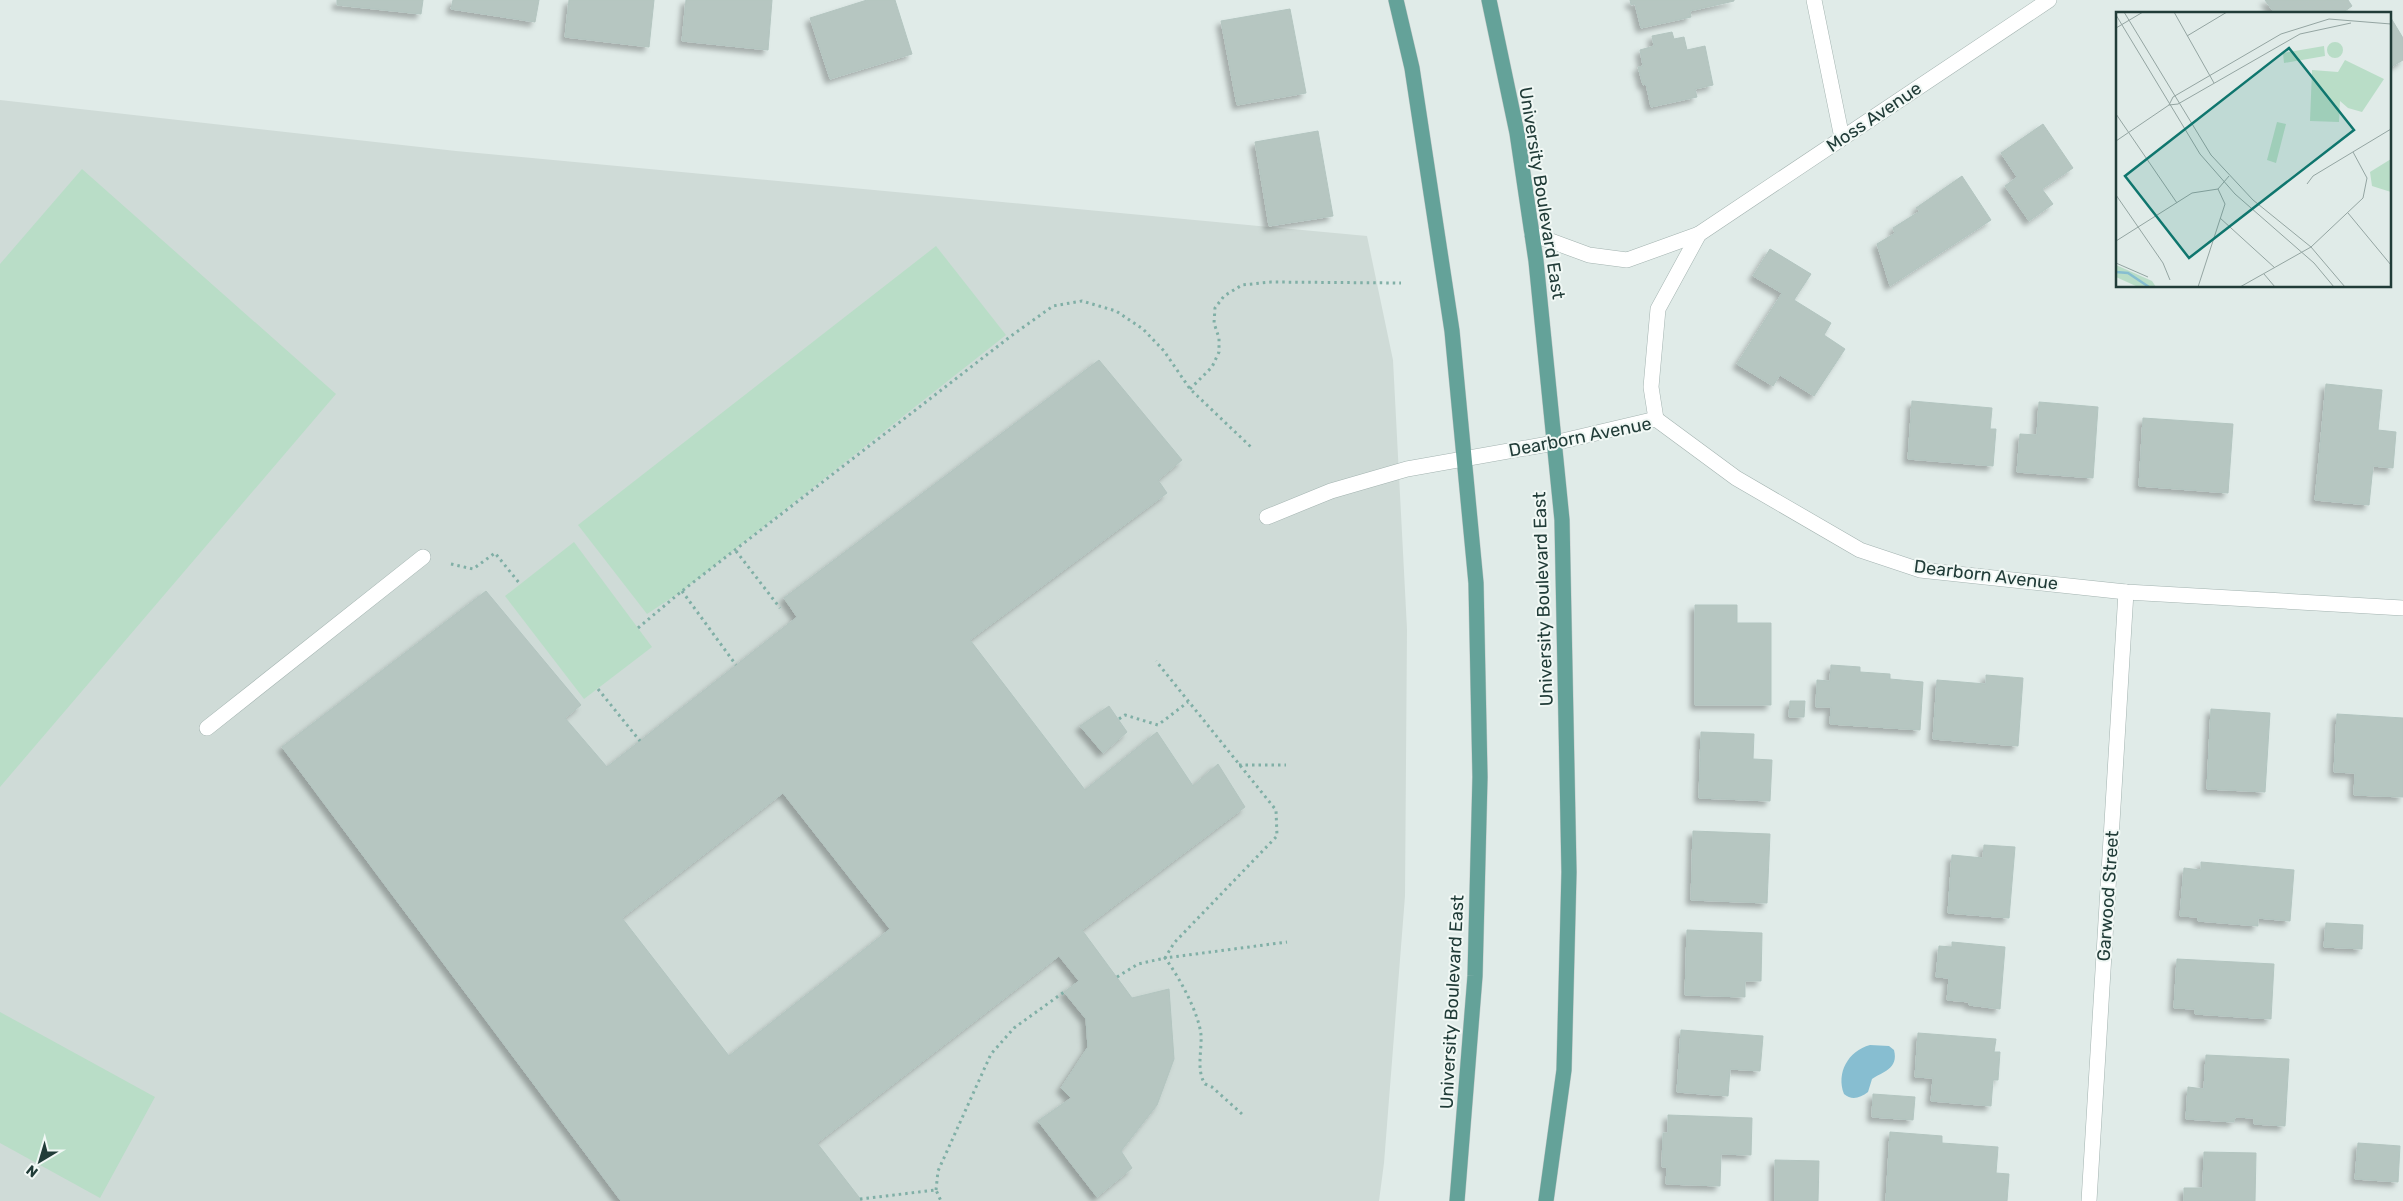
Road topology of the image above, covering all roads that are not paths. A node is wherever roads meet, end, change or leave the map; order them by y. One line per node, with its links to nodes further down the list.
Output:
1 (1396, 0): 10 (main road, University Boulevard East)
2 (1489, 0): 6 (main road, University Boulevard East)
3 (1814, 0): 5 (street)
4 (2049, 0): 5 (street, Moss Avenue)
5 (1842, 138): 7 (street, Moss Avenue)
6 (1532, 234): 7 (street, Moss Avenue); 9 (main road, University Boulevard East)
7 (1699, 234): 8 (street, Moss Avenue)
8 (1656, 419): 9 (street, Dearborn Avenue); 13 (street, Dearborn Avenue)
9 (1554, 443): 10 (street, Dearborn Avenue); 17 (main road, University Boulevard East)
10 (1464, 457): 11 (street, Dearborn Avenue); 16 (main road, University Boulevard East)
11 (1266, 518)
12 (424, 557): 15 (street)
13 (2126, 592): 14 (street, Dearborn Avenue); 18 (street, Garwood Street)
14 (2403, 608)
15 (207, 728)
16 (1457, 1201)
17 (1546, 1201)
18 (2089, 1201)

